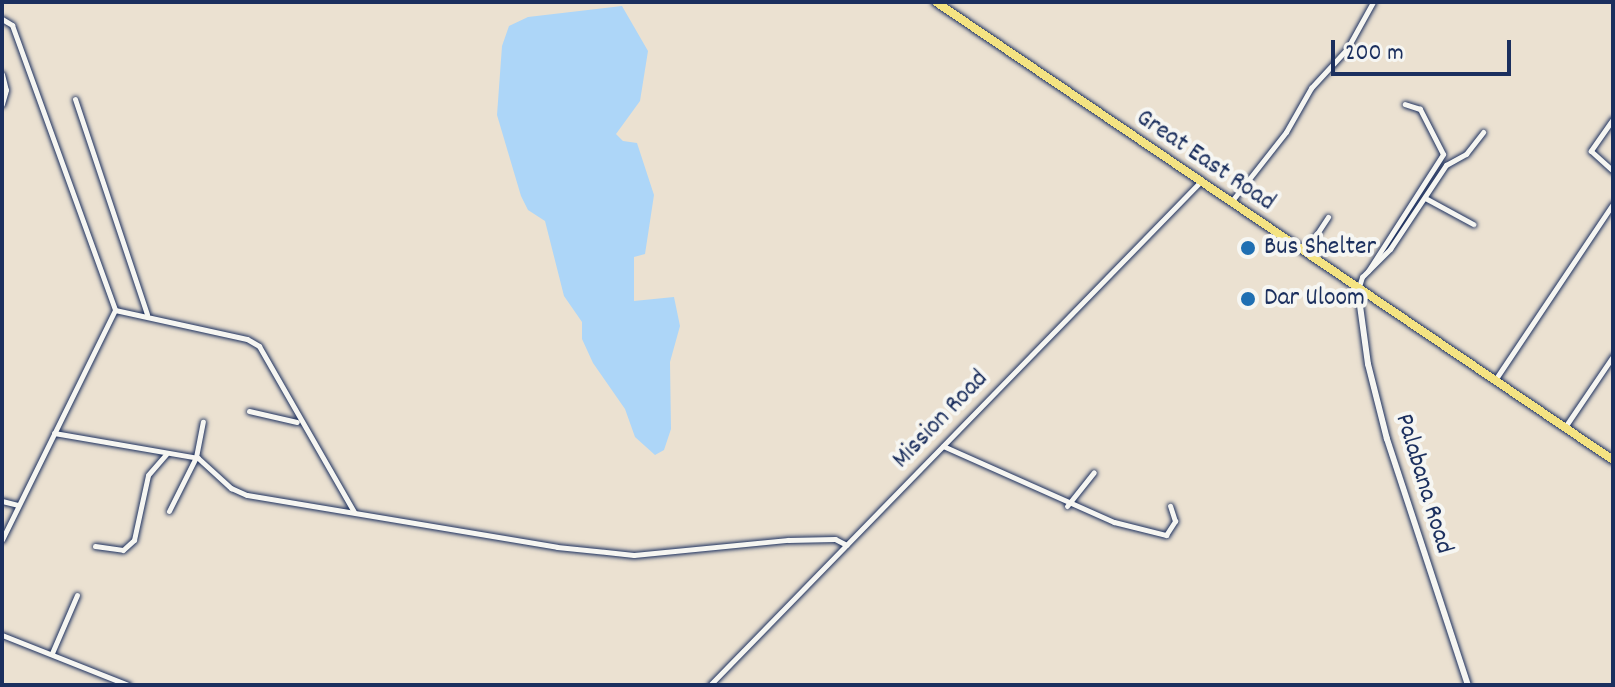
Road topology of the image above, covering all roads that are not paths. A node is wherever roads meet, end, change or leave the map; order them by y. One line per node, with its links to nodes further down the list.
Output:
1 (936, 2): 11 (highway, Great East Road)
2 (1373, 2): 13 (street)
3 (2, 19): 20 (street)
4 (2, 74): 6 (street)
5 (75, 99): 21 (street)
6 (2, 104)
7 (1405, 104): 18 (street)
8 (1613, 119): 10 (street)
9 (1483, 132): 12 (street)
10 (1613, 171)
11 (1200, 182): 13 (highway, Great East Road); 29 (street, Mission Road)
12 (1425, 198): 16 (street); 18 (street)
13 (1230, 202): 17 (highway, Great East Road)
14 (1613, 204): 23 (street)
15 (1328, 217): 17 (street)
16 (1473, 224)
17 (1304, 253): 19 (highway, Great East Road)
18 (1368, 271): 19 (street)
19 (1358, 291): 23 (highway, Great East Road); 48 (street, Palabana Road)
20 (115, 310): 21 (street); 28 (street)
21 (147, 315): 26 (street)
22 (1613, 356): 27 (street)
23 (1495, 380): 27 (highway, Great East Road)
24 (249, 411): 26 (street)
25 (203, 422): 31 (street)
26 (298, 422): 39 (street)
27 (1565, 427): 32 (highway, Great East Road)
28 (54, 433): 30 (street); 35 (street)
29 (943, 446): 36 (street); 41 (street, Mission Road)
30 (167, 453): 31 (street); 42 (street)
31 (196, 457): 38 (street); 39 (street)
32 (1613, 460)
33 (1094, 472): 36 (street)
34 (2, 501): 35 (street)
35 (18, 505): 40 (street)
36 (1067, 506): 37 (street)
37 (1170, 506)
38 (169, 511)
39 (355, 513): 41 (street)
40 (2, 540)
41 (847, 545): 47 (street, Mission Road)
42 (95, 546)
43 (77, 595): 45 (street)
44 (2, 635): 45 (street)
45 (52, 653): 46 (street)
46 (128, 685)
47 (710, 685)
48 (1468, 685)

